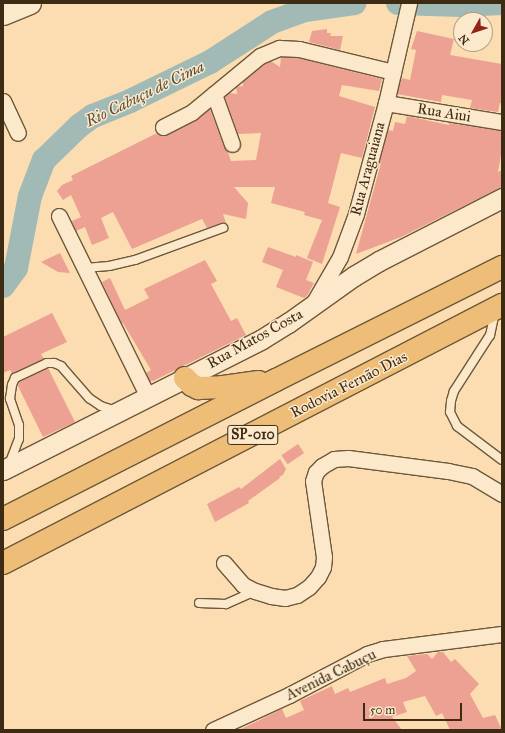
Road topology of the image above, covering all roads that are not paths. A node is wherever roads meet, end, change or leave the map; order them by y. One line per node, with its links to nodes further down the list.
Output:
1 (30, 3): 3 (main road)
2 (409, 3): 4 (street, Rua Araguaiana)
3 (3, 14)
4 (393, 72): 5 (street); 7 (street, Rua Araguaiana)
5 (214, 94): 9 (street); 11 (street)
6 (3, 101): 10 (street)
7 (386, 103): 8 (street, Rua Aiui); 18 (street, Rua Araguaiana)
8 (502, 122)
9 (163, 127)
10 (18, 133)
11 (232, 144)
12 (502, 198): 18 (street, Rua Matos Costa)
13 (59, 216): 15 (street)
14 (223, 228): 15 (lane)
15 (85, 268): 21 (street)
16 (502, 268): 20 (highway, SP-010)
17 (499, 307): 23 (lane); 28 (highway, Rodovia Fernão Dias / SP-010)
18 (311, 308): 19 (street, Rua Matos Costa)
19 (185, 378): 20 (highway); 21 (street, Rua Matos Costa)
20 (276, 380): 26 (highway, SP-010)
21 (148, 397): 22 (street, Rua Matos Costa)
22 (119, 412): 24 (street, Rua Matos Costa); 24 (lane)
23 (502, 460)
24 (5, 469)
25 (502, 494): 29 (street)
26 (3, 519)
27 (224, 562): 29 (street)
28 (3, 563)
29 (255, 591): 30 (lane)
30 (199, 603)
31 (502, 634): 32 (street, Avenida Cabuçu)
32 (213, 730)

